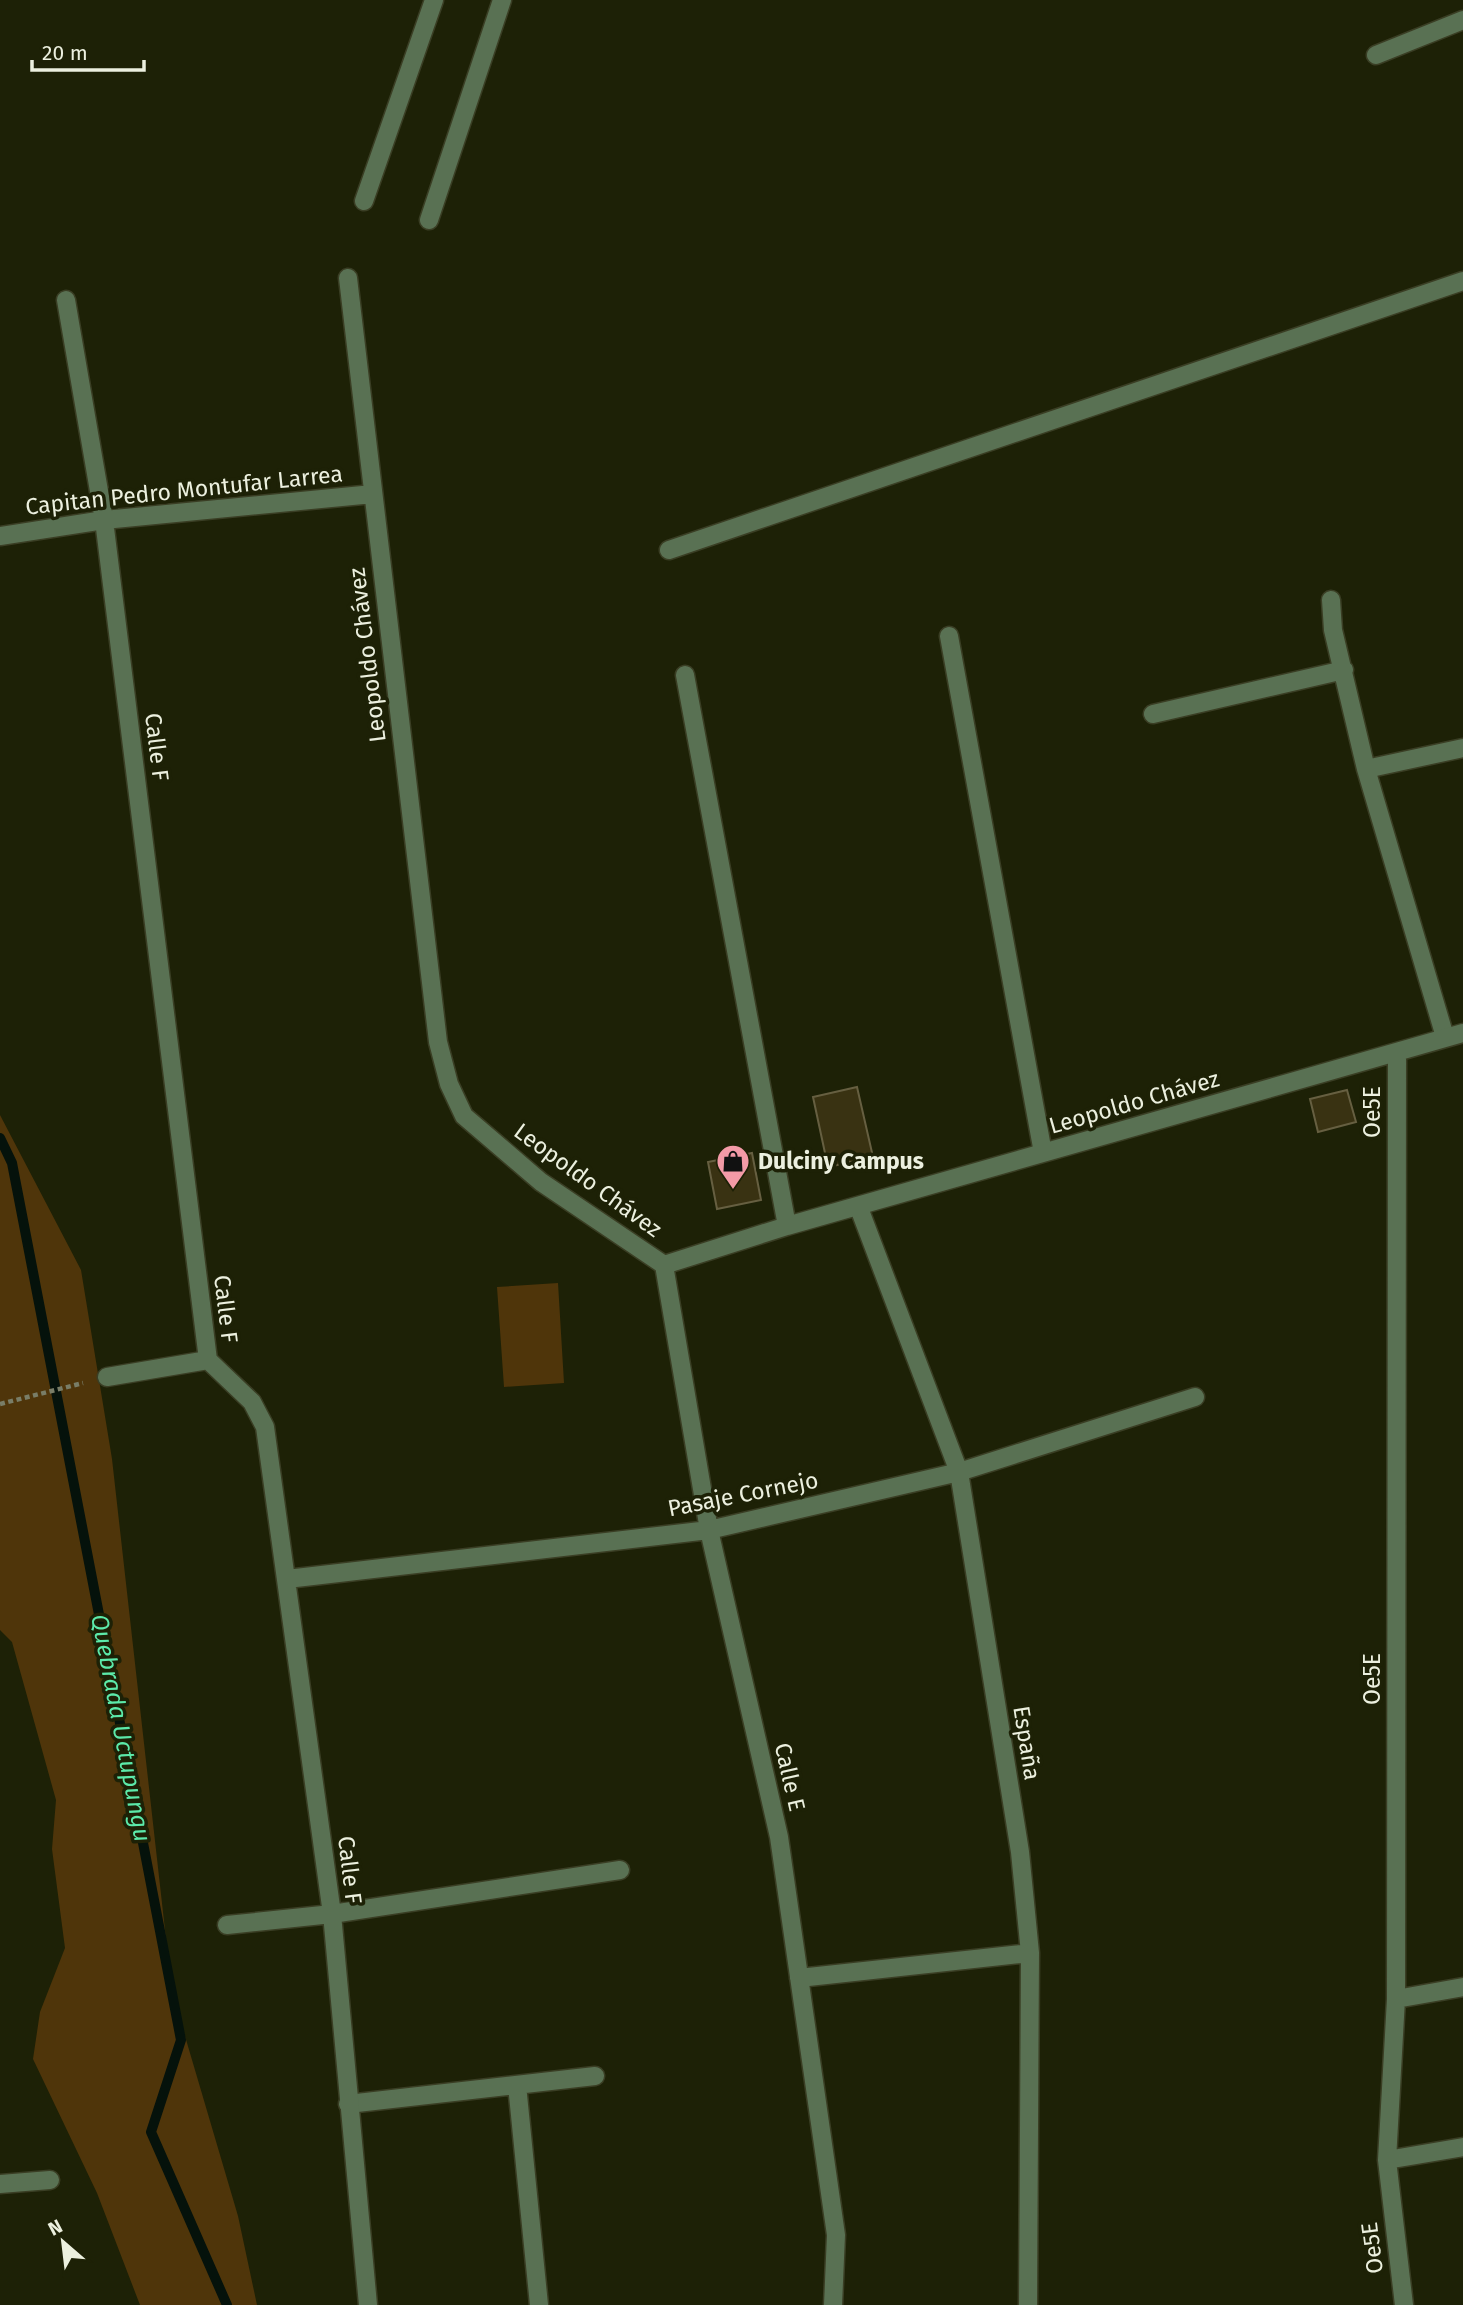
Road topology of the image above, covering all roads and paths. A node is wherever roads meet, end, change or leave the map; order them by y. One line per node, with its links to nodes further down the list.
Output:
1 (434, 0): 5 (street)
2 (502, 0): 6 (street)
3 (1463, 20): 4 (street)
4 (1376, 55)
5 (364, 201)
6 (429, 220)
7 (348, 278): 10 (street, Leopoldo Chávez)
8 (1463, 281): 13 (street)
9 (66, 300): 11 (street, Calle F)
10 (373, 494): 11 (street, Capitan Pedro Montufar Larrea); 26 (street, Leopoldo Chávez)
11 (104, 520): 12 (street, Capitan Pedro Montufar Larrea); 27 (street, Calle F)
12 (0, 536)
13 (669, 550)
14 (1331, 600): 16 (street)
15 (949, 636): 23 (street)
16 (1344, 670): 18 (street); 20 (street)
17 (685, 676): 25 (street)
18 (1153, 714)
19 (1463, 748): 20 (street)
20 (1366, 769): 21 (street)
21 (1454, 1035): 22 (street, Leopoldo Chávez)
22 (1397, 1052): 23 (street, Leopoldo Chávez); 40 (street, Oe5E)
23 (1043, 1153): 24 (street, Leopoldo Chávez)
24 (859, 1208): 25 (street, Leopoldo Chávez); 31 (street, España)
25 (787, 1226): 26 (street, Leopoldo Chávez)
26 (664, 1265): 32 (street, Calle E)
27 (208, 1360): 28 (street); 33 (street, Calle F)
28 (107, 1377): 30 (path)
29 (1195, 1397): 31 (street, Pasaje Cornejo)
30 (0, 1404)
31 (959, 1472): 32 (street, Pasaje Cornejo); 37 (street, España)
32 (709, 1530): 33 (street, Pasaje Cornejo); 38 (street, Calle E)
33 (288, 1578): 35 (street, Calle F)
34 (620, 1870): 35 (street)
35 (332, 1914): 36 (street); 43 (street, Calle F)
36 (227, 1925)
37 (1030, 1953): 38 (street); 51 (street, España)
38 (799, 1978): 50 (street, Calle E)
39 (1463, 1987): 40 (street)
40 (1396, 1999): 45 (street, Oe5E)
41 (595, 2076): 42 (street)
42 (517, 2085): 43 (street); 49 (street)
43 (348, 2104): 48 (street, Calle F)
44 (1463, 2147): 45 (street)
45 (1387, 2160): 52 (street, Oe5E)
46 (50, 2180): 47 (street)
47 (0, 2184)
48 (368, 2305)
49 (539, 2305)
50 (833, 2305)
51 (1028, 2305)
52 (1404, 2305)

